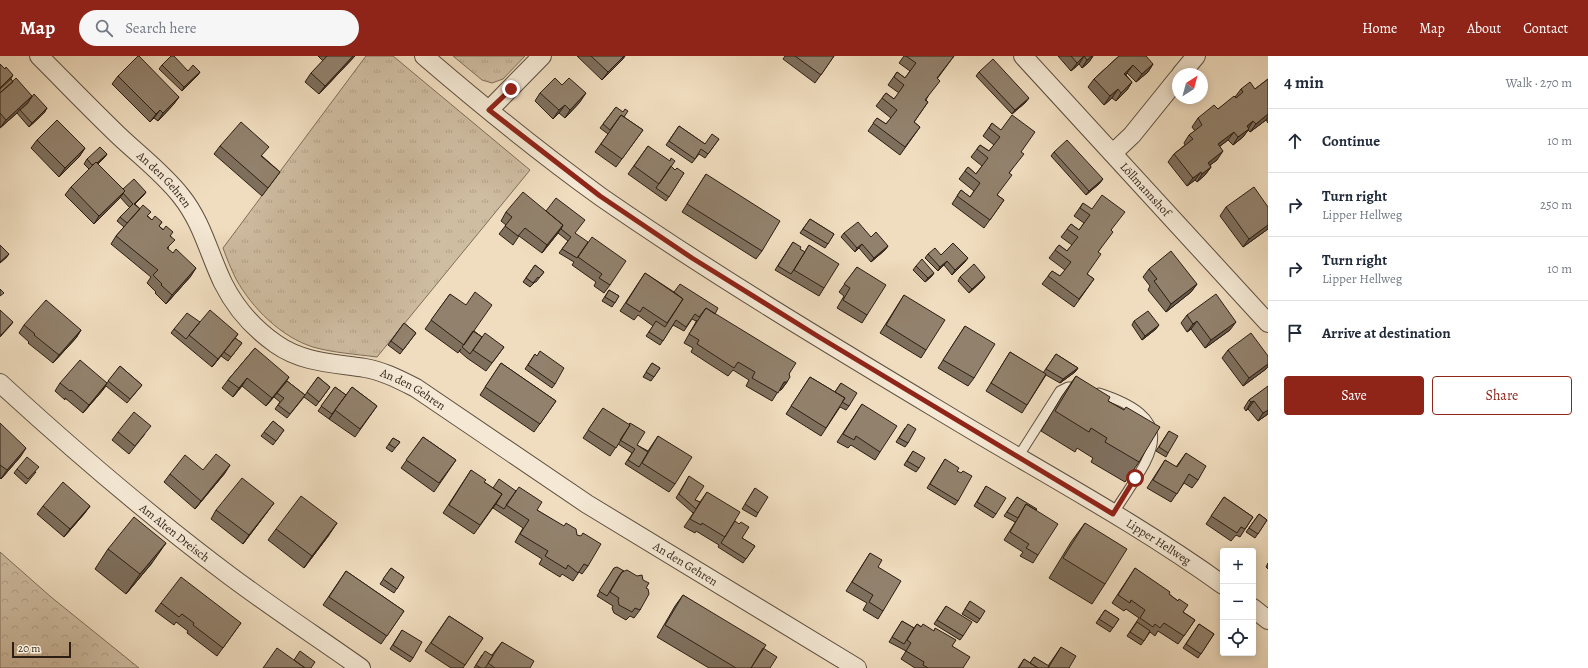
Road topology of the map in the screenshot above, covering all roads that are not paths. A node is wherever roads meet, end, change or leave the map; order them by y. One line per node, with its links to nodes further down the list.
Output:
1 (39, 56): 18 (street, An den Gehren)
2 (424, 56): 8 (street, Lipper Hellweg)
3 (542, 56): 8 (street)
4 (1023, 56): 9 (street, Löllmannshof)
5 (1196, 56): 6 (street)
6 (1186, 68)
7 (1172, 85): 9 (street)
8 (489, 110): 12 (street, Lipper Hellweg)
9 (1113, 153): 10 (street, Löllmannshof)
10 (1268, 323)
11 (0, 383): 17 (street, Am Alten Dreisch)
12 (1018, 457): 13 (street, Lipper Hellweg); 13 (lane)
13 (1113, 514): 14 (street, Lipper Hellweg)
14 (1222, 584)
15 (1256, 610): 16 (street)
16 (1268, 620)
17 (361, 668)
18 (857, 668)

